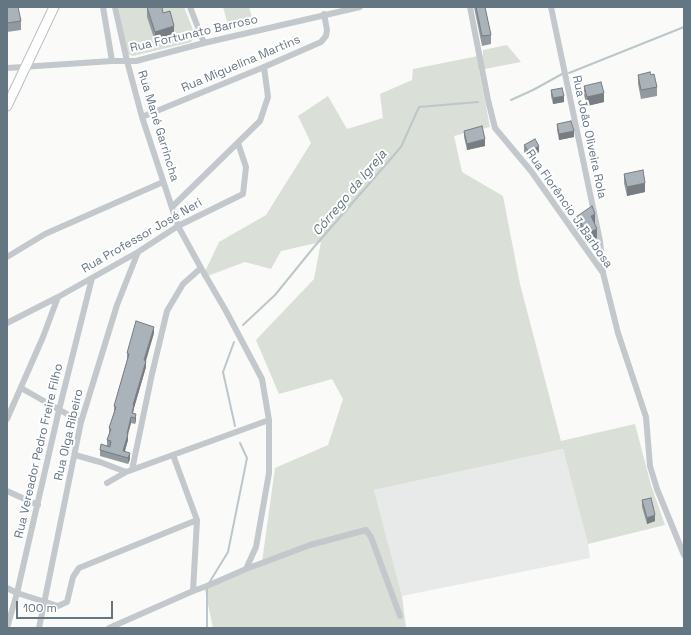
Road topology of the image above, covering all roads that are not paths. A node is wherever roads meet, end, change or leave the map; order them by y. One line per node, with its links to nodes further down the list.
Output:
1 (54, 7): 12 (main road)
2 (103, 7): 10 (street)
3 (115, 7): 11 (street, Rua Mané Garrincha)
4 (190, 7): 9 (street)
5 (359, 7): 8 (street, Rua Fortunato Barroso)
6 (470, 7): 24 (street, Rua Florêncio J. Barbosa)
7 (551, 7): 24 (street, Rua João Oliveira Rola)
8 (324, 14): 9 (street, Rua Fortunato Barroso); 13 (street, Rua Miguelina Martins)
9 (204, 43): 11 (street, Rua Fortunato Barroso)
10 (112, 61): 11 (street, Rua Fortunato Barroso); 12 (street, Rua Fortunato Barroso)
11 (127, 61): 16 (street, Rua Mané Garrincha)
12 (25, 67): 14 (street, Rua Fortunato Barroso); 15 (main road)
13 (264, 67): 16 (street, Rua Miguelina Martins); 17 (street)
14 (7, 68)
15 (7, 106)
16 (142, 117): 18 (street, Rua Mané Garrincha)
17 (238, 143): 19 (street); 20 (street, Rua Professor José Neri)
18 (163, 182): 19 (street, Rua Mané Garrincha); 22 (street)
19 (172, 207): 20 (street, Rua Mané Garrincha)
20 (178, 226): 21 (street, Rua Professor José Neri); 23 (street, Rua Mané Garrincha)
21 (138, 252): 25 (street, Rua Professor José Neri); 32 (street, Rua Olga Ribeiro)
22 (7, 257)
23 (200, 268): 31 (street, Rua Mané Garrincha); 35 (street)
24 (603, 272): 40 (street, Rua Florêncio J. Barbosa)
25 (92, 278): 26 (street, Rua Professor José Neri); 29 (street, Rua Vereador Pedro Freire Filho)
26 (58, 297): 27 (street, Rua Professor José Neri); 28 (street)
27 (7, 323)
28 (21, 388): 29 (street); 30 (street)
29 (59, 410): 32 (street); 38 (street, Rua Vereador Pedro Freire Filho)
30 (7, 419)
31 (269, 420): 33 (street); 41 (street, Rua Mané Garrincha)
32 (81, 422): 34 (street, Rua Olga Ribeiro)
33 (173, 454): 35 (street); 39 (street)
34 (75, 455): 35 (street); 45 (street, Rua Olga Ribeiro)
35 (129, 471): 36 (street)
36 (107, 483)
37 (7, 491): 38 (street)
38 (38, 505): 44 (street, Rua Vereador Pedro Freire Filho)
39 (197, 520): 43 (street); 45 (street)
40 (684, 556)
41 (246, 569): 43 (street); 46 (street)
42 (7, 588): 44 (street)
43 (193, 591): 49 (street)
44 (17, 592): 45 (street); 47 (street, Rua Vereador Pedro Freire Filho)
45 (44, 602): 48 (street, Rua Olga Ribeiro)
46 (400, 616)
47 (7, 628)
48 (39, 628)
49 (109, 628)

